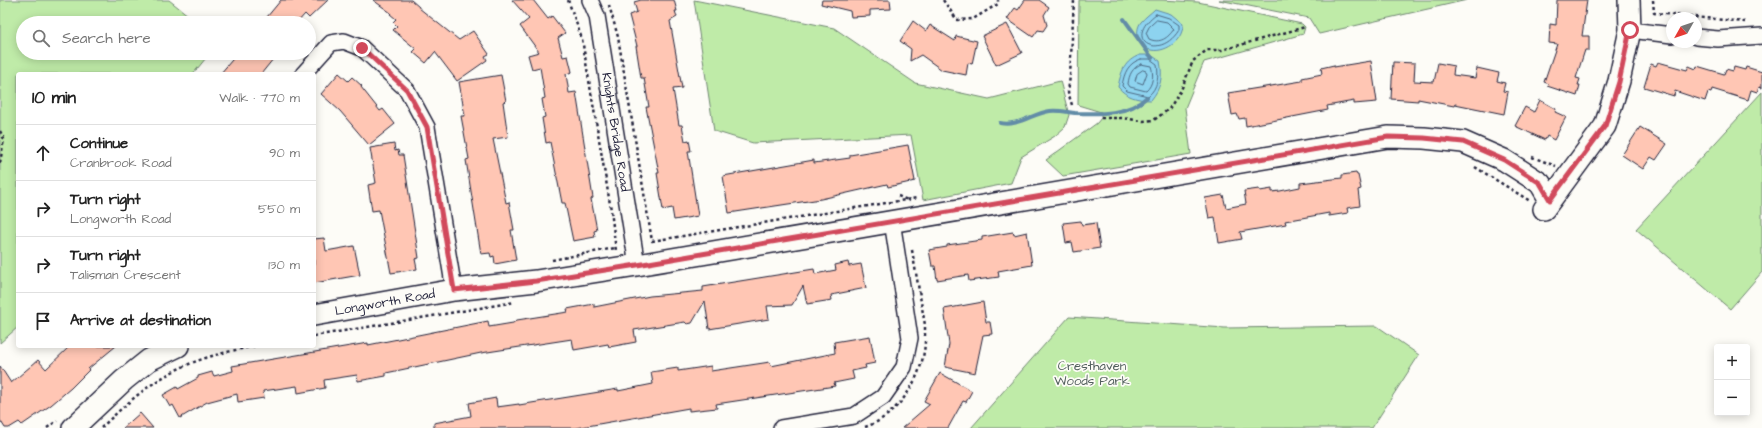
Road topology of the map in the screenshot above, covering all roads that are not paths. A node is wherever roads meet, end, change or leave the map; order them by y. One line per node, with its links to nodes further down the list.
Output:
1 (590, 0): 9 (street, Knights Bridge Road)
2 (1629, 0): 3 (street)
3 (1630, 30): 4 (street); 8 (street, Longworth Road)
4 (1666, 34)
5 (1762, 36): 6 (street)
6 (1702, 38)
7 (305, 72): 10 (street)
8 (892, 221): 9 (street, Longworth Road); 14 (street)
9 (637, 265): 10 (street, Longworth Road)
10 (454, 290): 11 (street, Longworth Road)
11 (316, 314)
12 (174, 348): 13 (street)
13 (73, 428)
14 (781, 428)

